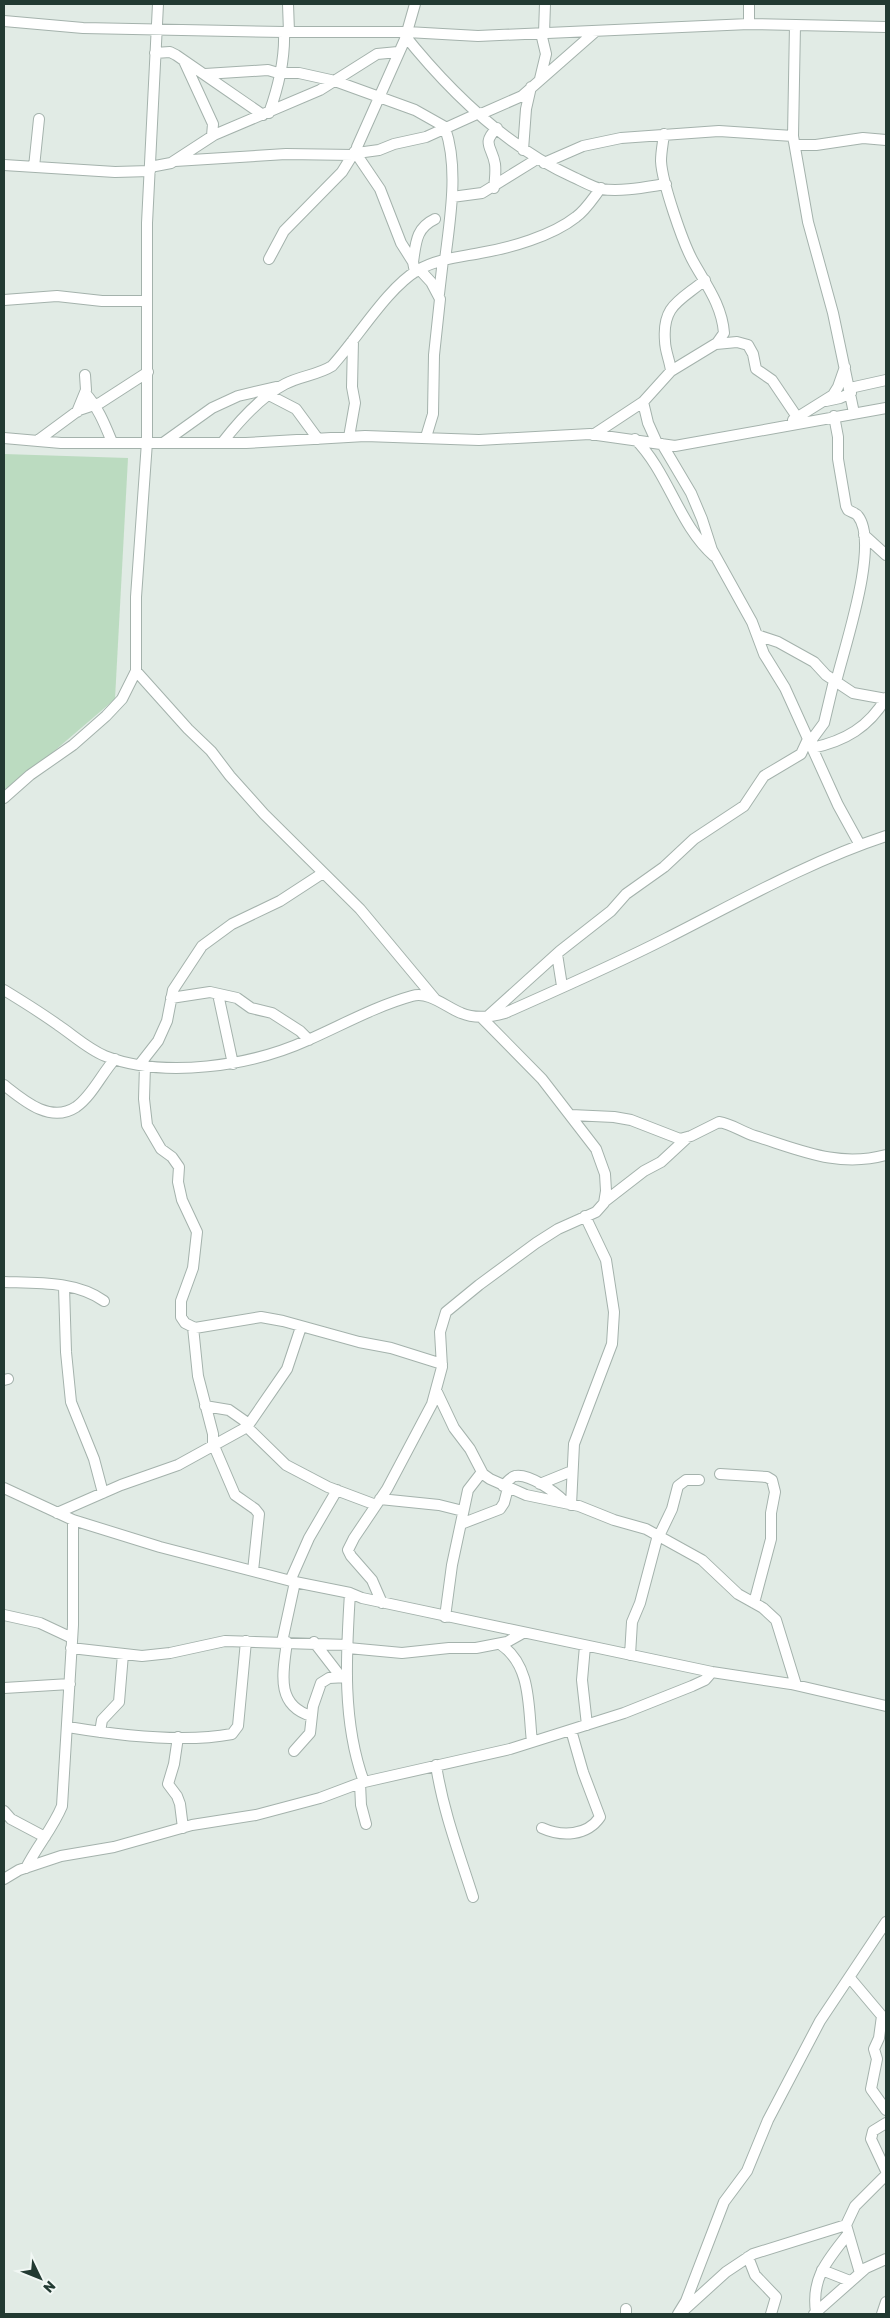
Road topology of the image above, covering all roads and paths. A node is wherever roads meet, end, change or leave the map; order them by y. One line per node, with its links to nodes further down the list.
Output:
1 (158, 4): 10 (street)
2 (288, 4): 12 (street)
3 (415, 4): 14 (street)
4 (545, 4): 13 (street)
5 (749, 4): 7 (street)
6 (4, 21): 10 (street)
7 (749, 24): 8 (street); 11 (street)
8 (795, 25): 9 (street); 32 (street)
9 (886, 27)
10 (157, 30): 12 (street); 15 (street)
11 (596, 31): 13 (street); 20 (street)
12 (286, 32): 14 (street); 18 (street)
13 (543, 33): 14 (street); 20 (street)
14 (405, 34): 16 (street); 25 (street)
15 (155, 52): 17 (street); 39 (street)
16 (398, 52): 21 (street); 23 (street)
17 (184, 60): 19 (street); 30 (street)
18 (280, 73): 19 (street); 21 (street); 24 (street)
19 (205, 74): 24 (street)
20 (540, 79): 22 (street)
21 (335, 81): 23 (street); 24 (street)
22 (531, 87): 25 (street); 33 (street)
23 (379, 98): 27 (street); 34 (street)
24 (266, 114): 30 (street)
25 (480, 114): 27 (street); 28 (street)
26 (39, 119): 38 (street)
27 (446, 128): 34 (street); 43 (street)
28 (497, 128): 33 (street); 41 (street)
29 (664, 134): 32 (street); 35 (street); 40 (street)
30 (212, 136): 36 (street)
31 (886, 140): 32 (street)
32 (794, 141): 54 (street)
33 (523, 150): 35 (street)
34 (356, 152): 36 (street); 45 (street); 47 (street)
35 (540, 161): 41 (street); 42 (street)
36 (173, 162): 39 (street)
37 (4, 165): 38 (street)
38 (34, 167): 39 (street)
39 (150, 169): 51 (street)
40 (666, 184): 42 (street); 48 (street)
41 (494, 188): 43 (street)
42 (601, 188): 46 (street)
43 (452, 197): 46 (street)
44 (435, 219): 47 (street)
45 (269, 259)
46 (444, 260): 47 (street); 49 (street)
47 (416, 268): 49 (street); 52 (street)
48 (705, 280): 53 (street); 55 (street)
49 (438, 294): 74 (street)
50 (4, 300): 51 (street)
51 (145, 301): 56 (street)
52 (353, 340): 59 (street); 73 (street)
53 (716, 344): 55 (street); 70 (street)
54 (845, 366): 60 (street); 63 (street)
55 (670, 371): 64 (street)
56 (148, 372): 65 (street); 80 (street)
57 (84, 375): 61 (street)
58 (886, 380): 60 (street)
59 (282, 386): 62 (street); 81 (street)
60 (850, 390): 63 (street); 68 (street)
61 (85, 393): 65 (street); 67 (street)
62 (269, 395): 76 (street); 82 (street)
63 (825, 401): 70 (street)
64 (643, 402): 72 (street); 83 (street)
65 (95, 406): 67 (street); 79 (street)
66 (886, 408): 68 (street)
67 (77, 412): 78 (street)
68 (854, 413): 69 (street)
69 (834, 416): 71 (street); 84 (street)
70 (797, 417): 71 (street)
71 (786, 426): 83 (street)
72 (593, 435): 74 (street); 77 (street)
73 (349, 437): 74 (street); 76 (street)
74 (426, 437)
75 (4, 438): 78 (street)
76 (318, 439): 82 (street)
77 (635, 439): 83 (street); 86 (street)
78 (37, 441): 79 (street)
79 (112, 442): 80 (street)
80 (147, 442): 81 (street); 88 (street)
81 (163, 442): 82 (street)
82 (222, 443)
83 (659, 443): 86 (street)
84 (864, 535): 85 (street); 89 (street)
85 (886, 555)
86 (716, 558): 87 (street)
87 (757, 635): 89 (street); 91 (street)
88 (136, 671): 92 (street); 95 (street)
89 (835, 682): 90 (street); 91 (street)
90 (885, 705): 91 (street)
91 (810, 743): 94 (street); 96 (street)
92 (4, 798)
93 (886, 836): 94 (street)
94 (860, 845): 97 (street)
95 (323, 873): 100 (street); 101 (street)
96 (557, 954): 97 (street); 102 (street)
97 (562, 986): 102 (street)
98 (4, 990): 104 (street)
99 (218, 994): 100 (street); 103 (street); 105 (street)
100 (171, 998): 106 (street)
101 (436, 1001): 102 (street); 103 (street)
102 (484, 1017): 108 (street)
103 (309, 1040): 105 (street)
104 (115, 1059): 106 (street); 107 (street)
105 (233, 1064): 106 (street)
106 (143, 1065): 116 (street)
107 (4, 1085)
108 (571, 1115): 109 (street); 111 (street)
109 (688, 1137): 110 (street); 111 (street)
110 (886, 1155)
111 (604, 1202): 112 (street)
112 (585, 1216): 118 (street); 123 (street)
113 (4, 1282): 114 (street)
114 (64, 1287): 115 (street); 131 (street)
115 (104, 1301)
116 (193, 1327): 117 (street); 120 (street)
117 (301, 1327): 118 (street); 121 (street)
118 (442, 1364): 119 (street)
119 (436, 1390): 124 (street); 132 (street)
120 (205, 1406): 121 (street); 122 (street)
121 (248, 1425): 122 (street); 130 (street)
122 (213, 1447): 131 (street); 139 (street)
123 (572, 1471): 127 (street); 133 (street)
124 (482, 1472): 128 (street); 134 (street)
125 (720, 1474): 143 (street)
126 (699, 1480): 138 (street)
127 (540, 1484): 128 (street); 133 (street)
128 (506, 1487): 133 (street); 137 (street)
129 (4, 1488): 135 (street)
130 (337, 1490): 132 (street); 140 (street)
131 (103, 1493): 135 (street)
132 (378, 1502): 134 (street); 142 (street)
133 (569, 1504): 138 (street)
134 (463, 1511): 137 (street)
135 (57, 1512): 136 (street)
136 (73, 1520): 139 (street); 150 (street)
137 (461, 1524): 145 (street)
138 (659, 1536): 143 (street); 156 (street)
139 (253, 1571): 140 (street)
140 (293, 1582): 141 (street); 148 (street)
141 (350, 1593): 142 (street); 154 (street)
142 (382, 1602): 145 (street)
143 (754, 1603): 162 (street)
144 (4, 1615): 150 (street)
145 (445, 1617): 146 (street)
146 (523, 1633): 152 (street); 153 (street)
147 (246, 1640): 148 (street); 155 (street); 170 (street)
148 (284, 1642): 149 (street); 165 (street)
149 (314, 1642): 151 (street); 157 (street)
150 (72, 1643): 155 (street); 161 (street)
151 (336, 1644): 154 (street); 157 (street)
152 (500, 1644): 154 (street); 171 (street)
153 (584, 1646): 156 (street); 166 (street)
154 (348, 1647): 159 (street)
155 (123, 1654): 169 (street)
156 (630, 1655): 158 (street)
157 (329, 1661): 159 (street); 160 (street)
158 (712, 1672): 162 (street); 166 (street)
159 (344, 1677): 160 (street); 174 (street)
160 (323, 1680): 165 (street)
161 (70, 1684): 163 (street); 167 (street)
162 (796, 1685): 164 (street)
163 (4, 1688)
164 (886, 1706)
165 (311, 1716): 172 (street)
166 (587, 1726): 168 (street)
167 (68, 1727): 169 (street); 179 (street)
168 (571, 1730): 171 (street); 178 (street)
169 (100, 1732): 170 (street)
170 (178, 1737): 177 (street)
171 (532, 1742): 173 (street)
172 (294, 1751)
173 (436, 1765): 174 (street); 182 (street)
174 (362, 1783): 176 (street); 177 (street)
175 (4, 1811): 179 (street)
176 (366, 1824)
177 (183, 1828): 180 (street)
178 (542, 1828)
179 (46, 1837): 180 (street)
180 (26, 1868): 181 (street)
181 (4, 1879)
182 (473, 1897)
183 (886, 1922): 184 (street)
184 (850, 1978): 185 (street); 197 (street)
185 (886, 2110)
186 (886, 2123): 187 (street)
187 (886, 2171)
188 (886, 2175): 189 (street)
189 (847, 2229): 190 (street); 192 (street); 193 (street)
190 (748, 2257): 197 (street); 198 (street)
191 (886, 2259): 193 (street)
192 (822, 2270): 194 (street); 196 (street)
193 (860, 2273): 194 (street)
194 (850, 2281): 196 (street)
195 (886, 2302): 199 (street)
196 (815, 2313)
197 (678, 2314)
198 (771, 2314)
199 (882, 2314)

